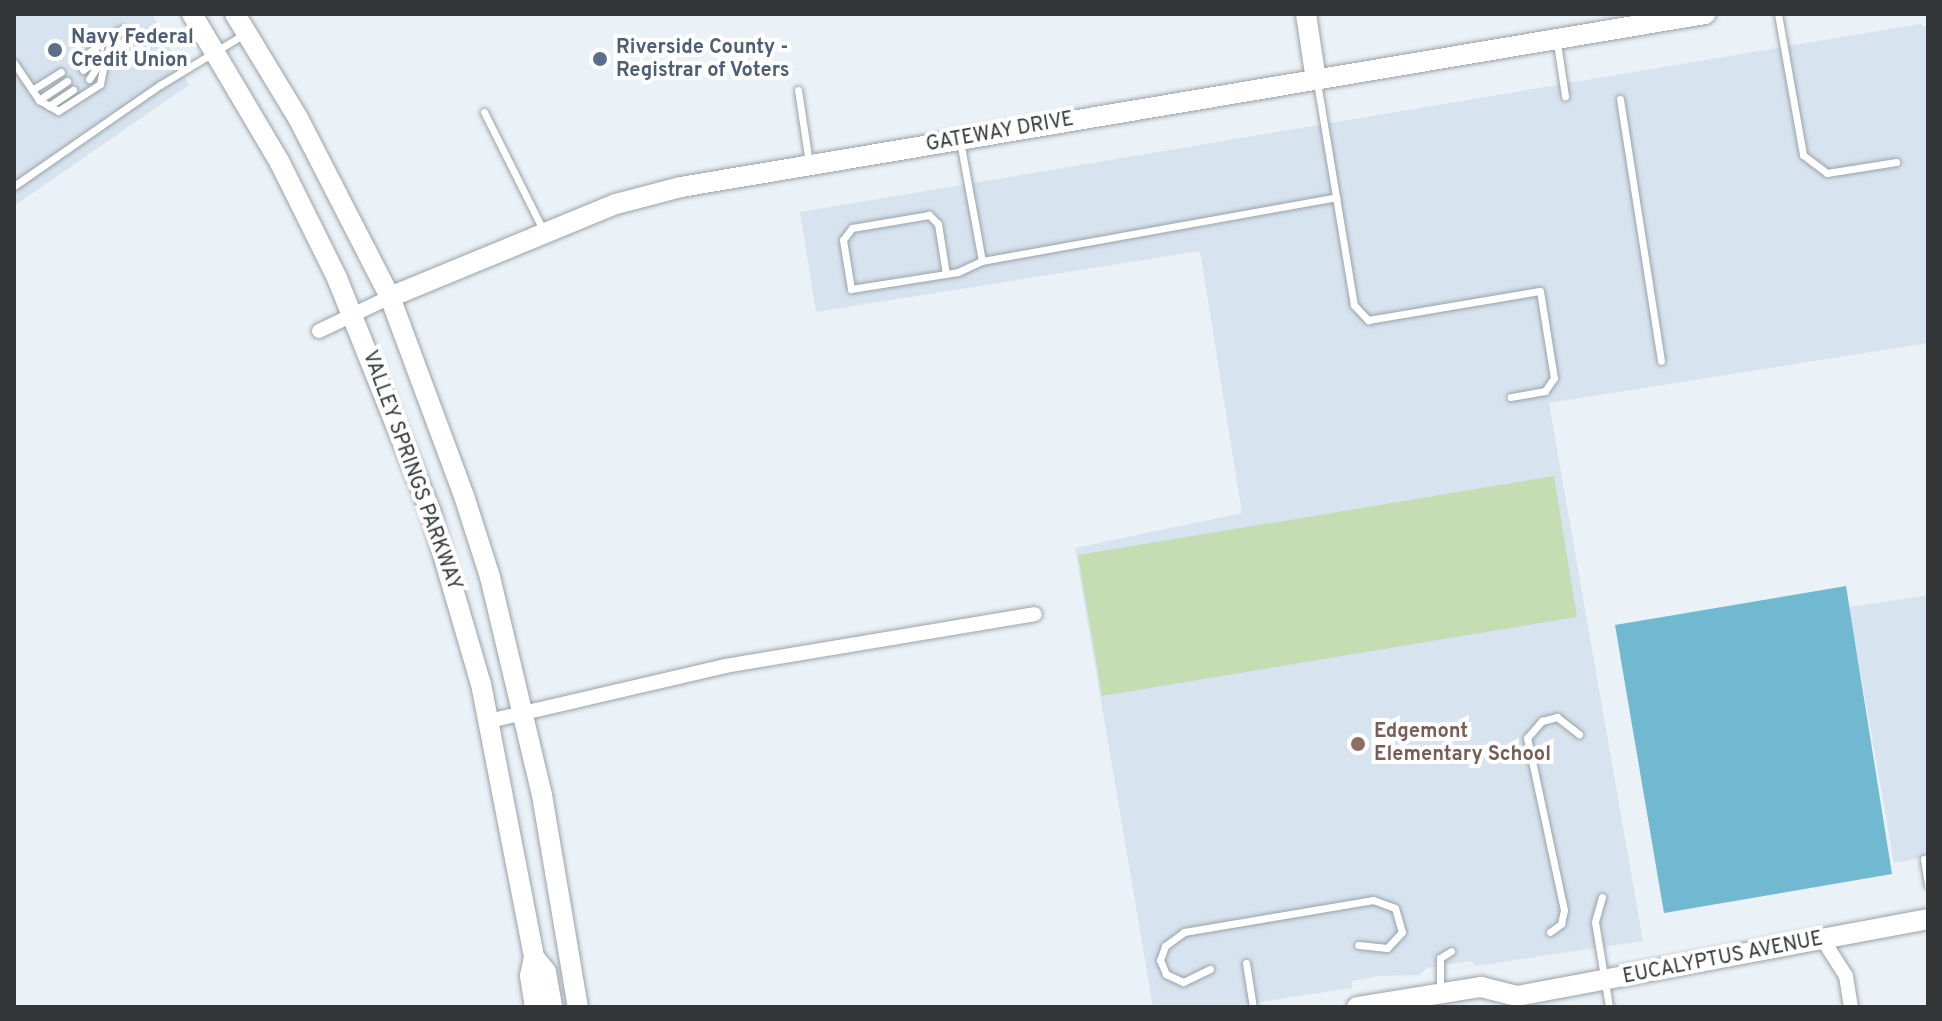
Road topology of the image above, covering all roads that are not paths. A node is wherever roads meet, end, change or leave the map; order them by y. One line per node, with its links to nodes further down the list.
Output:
1 (192, 14): 10 (street, VALLEY SPRINGS PARKWAY)
2 (235, 14): 7 (street, VALLEY SPRINGS PARKWAY)
3 (1306, 14): 17 (street)
4 (1705, 14): 9 (street, GATEWAY DRIVE)
5 (1778, 14): 28 (lane)
6 (122, 29): 12 (lane)
7 (247, 33): 10 (lane); 35 (street, VALLEY SPRINGS PARKWAY)
8 (128, 38): 11 (lane)
9 (1556, 39): 17 (street, GATEWAY DRIVE); 22 (lane)
10 (215, 52): 30 (lane); 36 (street, VALLEY SPRINGS PARKWAY)
11 (106, 54): 14 (lane); 16 (lane); 25 (lane)
12 (77, 61)
13 (14, 63): 19 (lane)
14 (83, 70)
15 (61, 72): 19 (lane)
16 (89, 79)
17 (1316, 80): 27 (street, GATEWAY DRIVE); 31 (lane)
18 (67, 81): 24 (lane)
19 (32, 90): 24 (lane)
20 (73, 90): 25 (lane)
21 (798, 90): 29 (lane)
22 (1565, 96)
23 (1620, 99): 38 (lane)
24 (39, 100): 25 (lane)
25 (49, 106)
26 (484, 112): 32 (lane)
27 (960, 140): 29 (street, GATEWAY DRIVE); 33 (lane)
28 (1896, 162)
29 (809, 165): 32 (street, GATEWAY DRIVE)
30 (14, 186)
31 (1336, 197): 33 (lane); 39 (lane)
32 (544, 232): 35 (street, GATEWAY DRIVE)
33 (982, 261): 34 (lane)
34 (946, 274): 34 (lane)
35 (390, 297): 36 (street, GATEWAY DRIVE); 41 (street, VALLEY SPRINGS PARKWAY)
36 (353, 314): 37 (street, GATEWAY DRIVE); 42 (street, VALLEY SPRINGS PARKWAY)
37 (319, 331)
38 (1661, 361)
39 (1511, 397)
40 (1035, 614): 41 (street)
41 (524, 713): 42 (street); 60 (street, VALLEY SPRINGS PARKWAY)
42 (489, 721): 52 (street, VALLEY SPRINGS PARKWAY)
43 (1579, 734): 48 (lane)
44 (1924, 859): 45 (lane)
45 (1928, 885)
46 (1602, 897): 55 (lane)
47 (1928, 919): 49 (street, EUCALYPTUS AVENUE)
48 (1550, 932)
49 (1823, 940): 55 (street, EUCALYPTUS AVENUE); 64 (street)
50 (1358, 945): 54 (lane)
51 (1451, 951): 56 (lane)
52 (534, 957): 58 (street); 59 (street, VALLEY SPRINGS PARKWAY)
53 (1246, 963): 61 (lane)
54 (1210, 969)
55 (1606, 982): 57 (street, EUCALYPTUS AVENUE); 63 (lane)
56 (1440, 994): 57 (street, EUCALYPTUS AVENUE); 62 (street, EUCALYPTUS AVENUE)
57 (1513, 1003)
58 (535, 1007)
59 (552, 1007)
60 (578, 1007)
61 (1253, 1007)
62 (1357, 1007)
63 (1609, 1007)
64 (1851, 1007)

